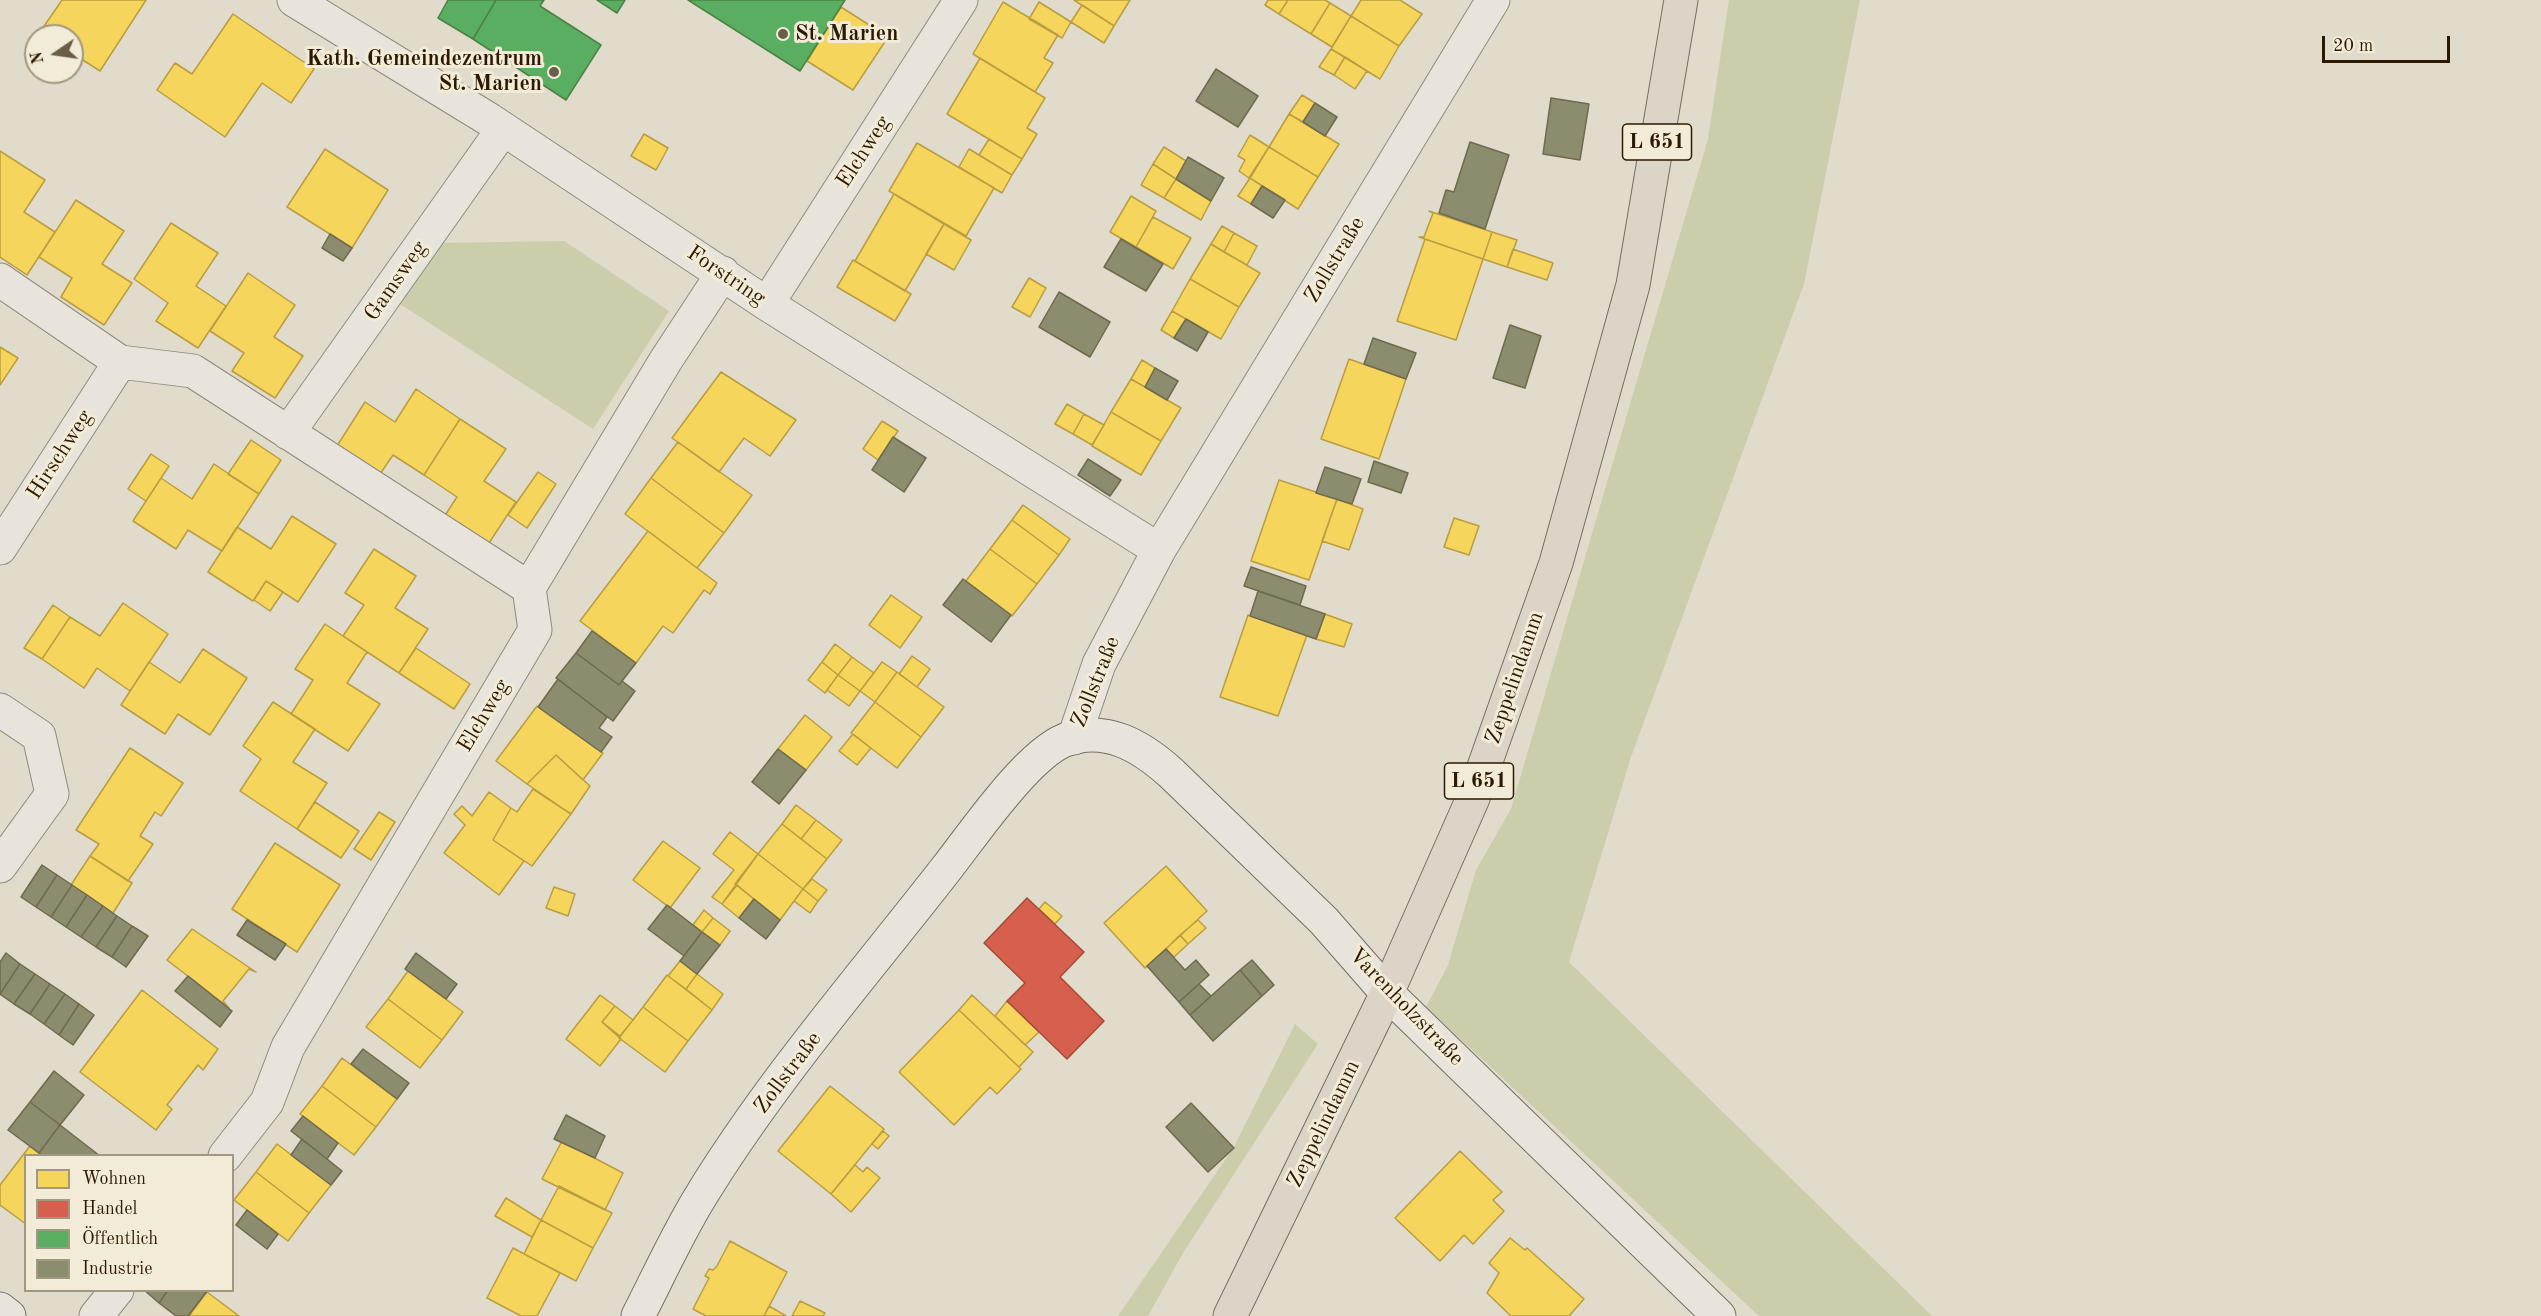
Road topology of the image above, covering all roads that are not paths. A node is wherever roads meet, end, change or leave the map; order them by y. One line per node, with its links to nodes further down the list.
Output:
1 (294, 0): 5 (street, Forstring)
2 (961, 0): 8 (street, Elchweg)
3 (1493, 0): 12 (street, Zollstraße)
4 (1681, 0): 17 (main road, Zeppelindamm / L 651)
5 (503, 129): 6 (street, Forstring); 10 (street, Gamsweg)
6 (723, 273): 8 (street, Forstring); 13 (street)
7 (0, 280): 9 (street)
8 (767, 304): 12 (street, Forstring)
9 (120, 362): 10 (street); 11 (street, Hirschweg)
10 (288, 432): 13 (street)
11 (0, 548)
12 (1159, 550): 15 (street, Zollstraße)
13 (530, 588): 18 (street, Elchweg)
14 (0, 710): 16 (street)
15 (1074, 738): 17 (street, Varenholzstraße); 23 (street, Zollstraße)
16 (0, 866)
17 (1387, 993): 24 (main road, Zeppelindamm / L 651); 25 (street, Varenholzstraße)
18 (226, 1154)
19 (115, 1292): 22 (street)
20 (0, 1309): 21 (street)
21 (9, 1316)
22 (96, 1316)
23 (638, 1316)
24 (1230, 1316)
25 (1719, 1316)

